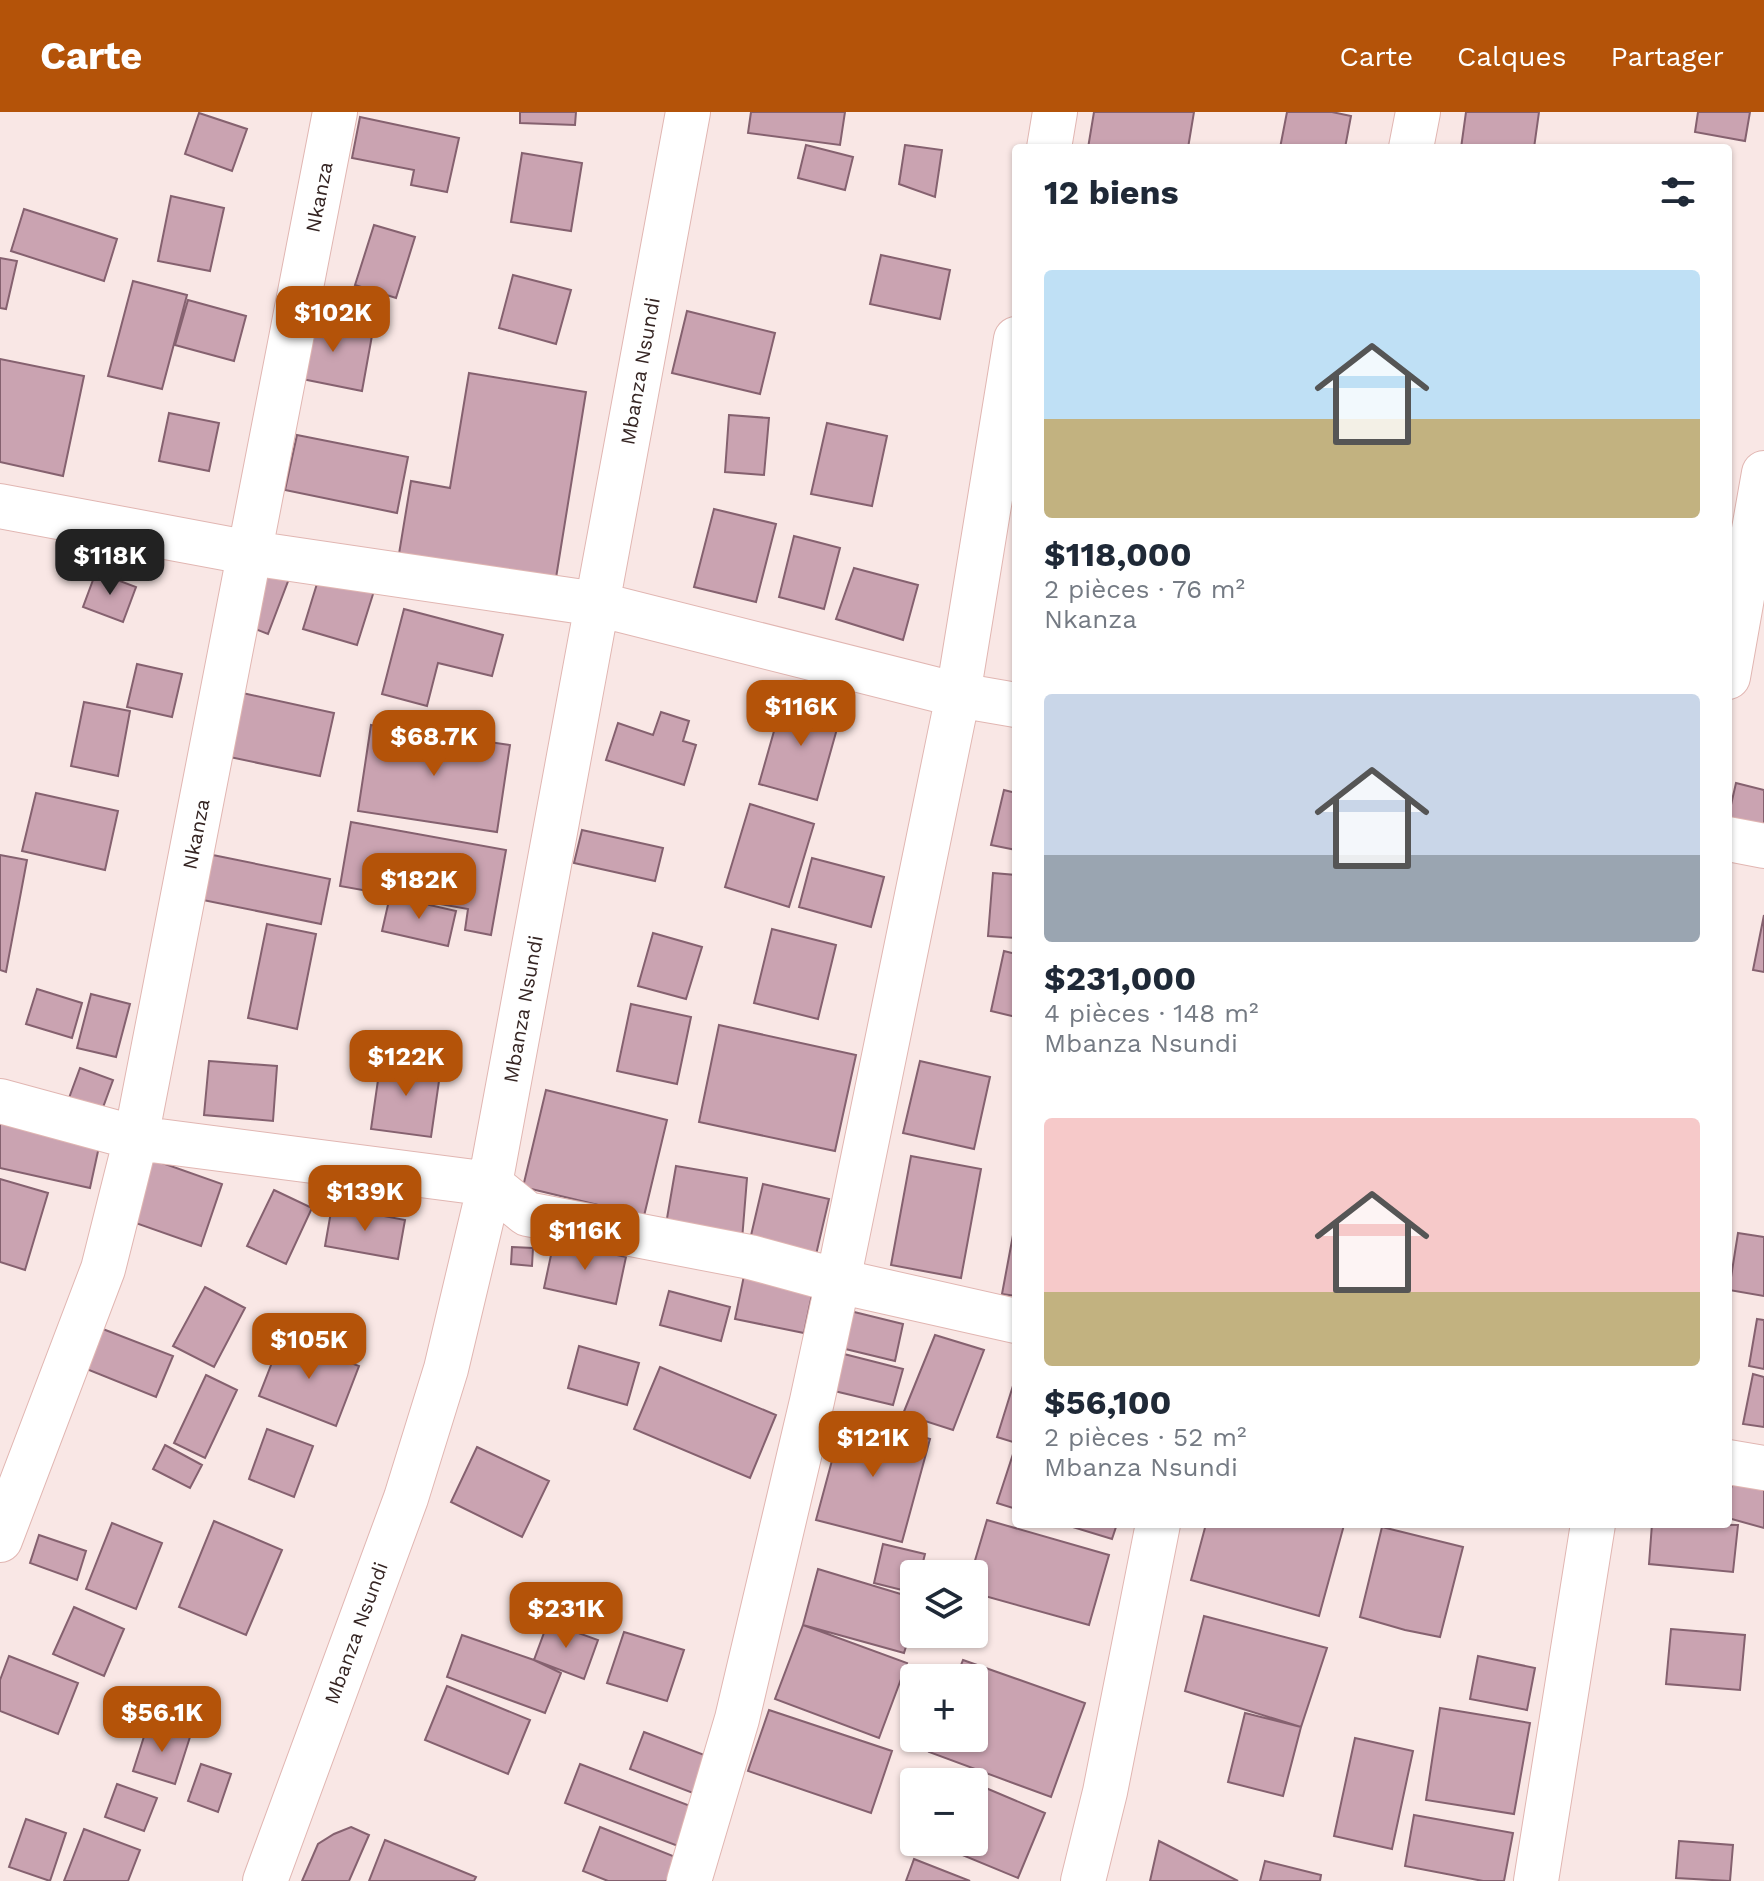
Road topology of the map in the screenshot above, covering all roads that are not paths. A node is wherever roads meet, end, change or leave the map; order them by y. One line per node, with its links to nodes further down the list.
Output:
1 (335, 112): 10 (street, Nkanza)
2 (688, 112): 11 (street, Mbanza Nsundi)
3 (1055, 112): 5 (street)
4 (1418, 112): 6 (street)
5 (1050, 144)
6 (1412, 144)
7 (1012, 364): 13 (street)
8 (1764, 473): 12 (street)
9 (0, 506): 10 (street)
10 (251, 553): 11 (street); 18 (street, Nkanza)
11 (597, 604): 13 (street); 19 (street, Mbanza Nsundi)
12 (1732, 654)
13 (958, 695): 14 (street); 20 (street)
14 (1012, 704)
15 (1732, 840): 16 (street)
16 (1764, 846)
17 (0, 1101): 18 (street)
18 (136, 1138): 19 (street); 26 (street, Nkanza)
19 (490, 1184): 20 (street); 27 (street, Mbanza Nsundi)
20 (838, 1281): 21 (street); 28 (street)
21 (1012, 1320)
22 (1732, 1463): 23 (street)
23 (1764, 1468)
24 (1157, 1528): 29 (street)
25 (1592, 1528): 30 (street)
26 (0, 1540)
27 (265, 1881)
28 (689, 1881)
29 (1083, 1881)
30 (1536, 1881)

